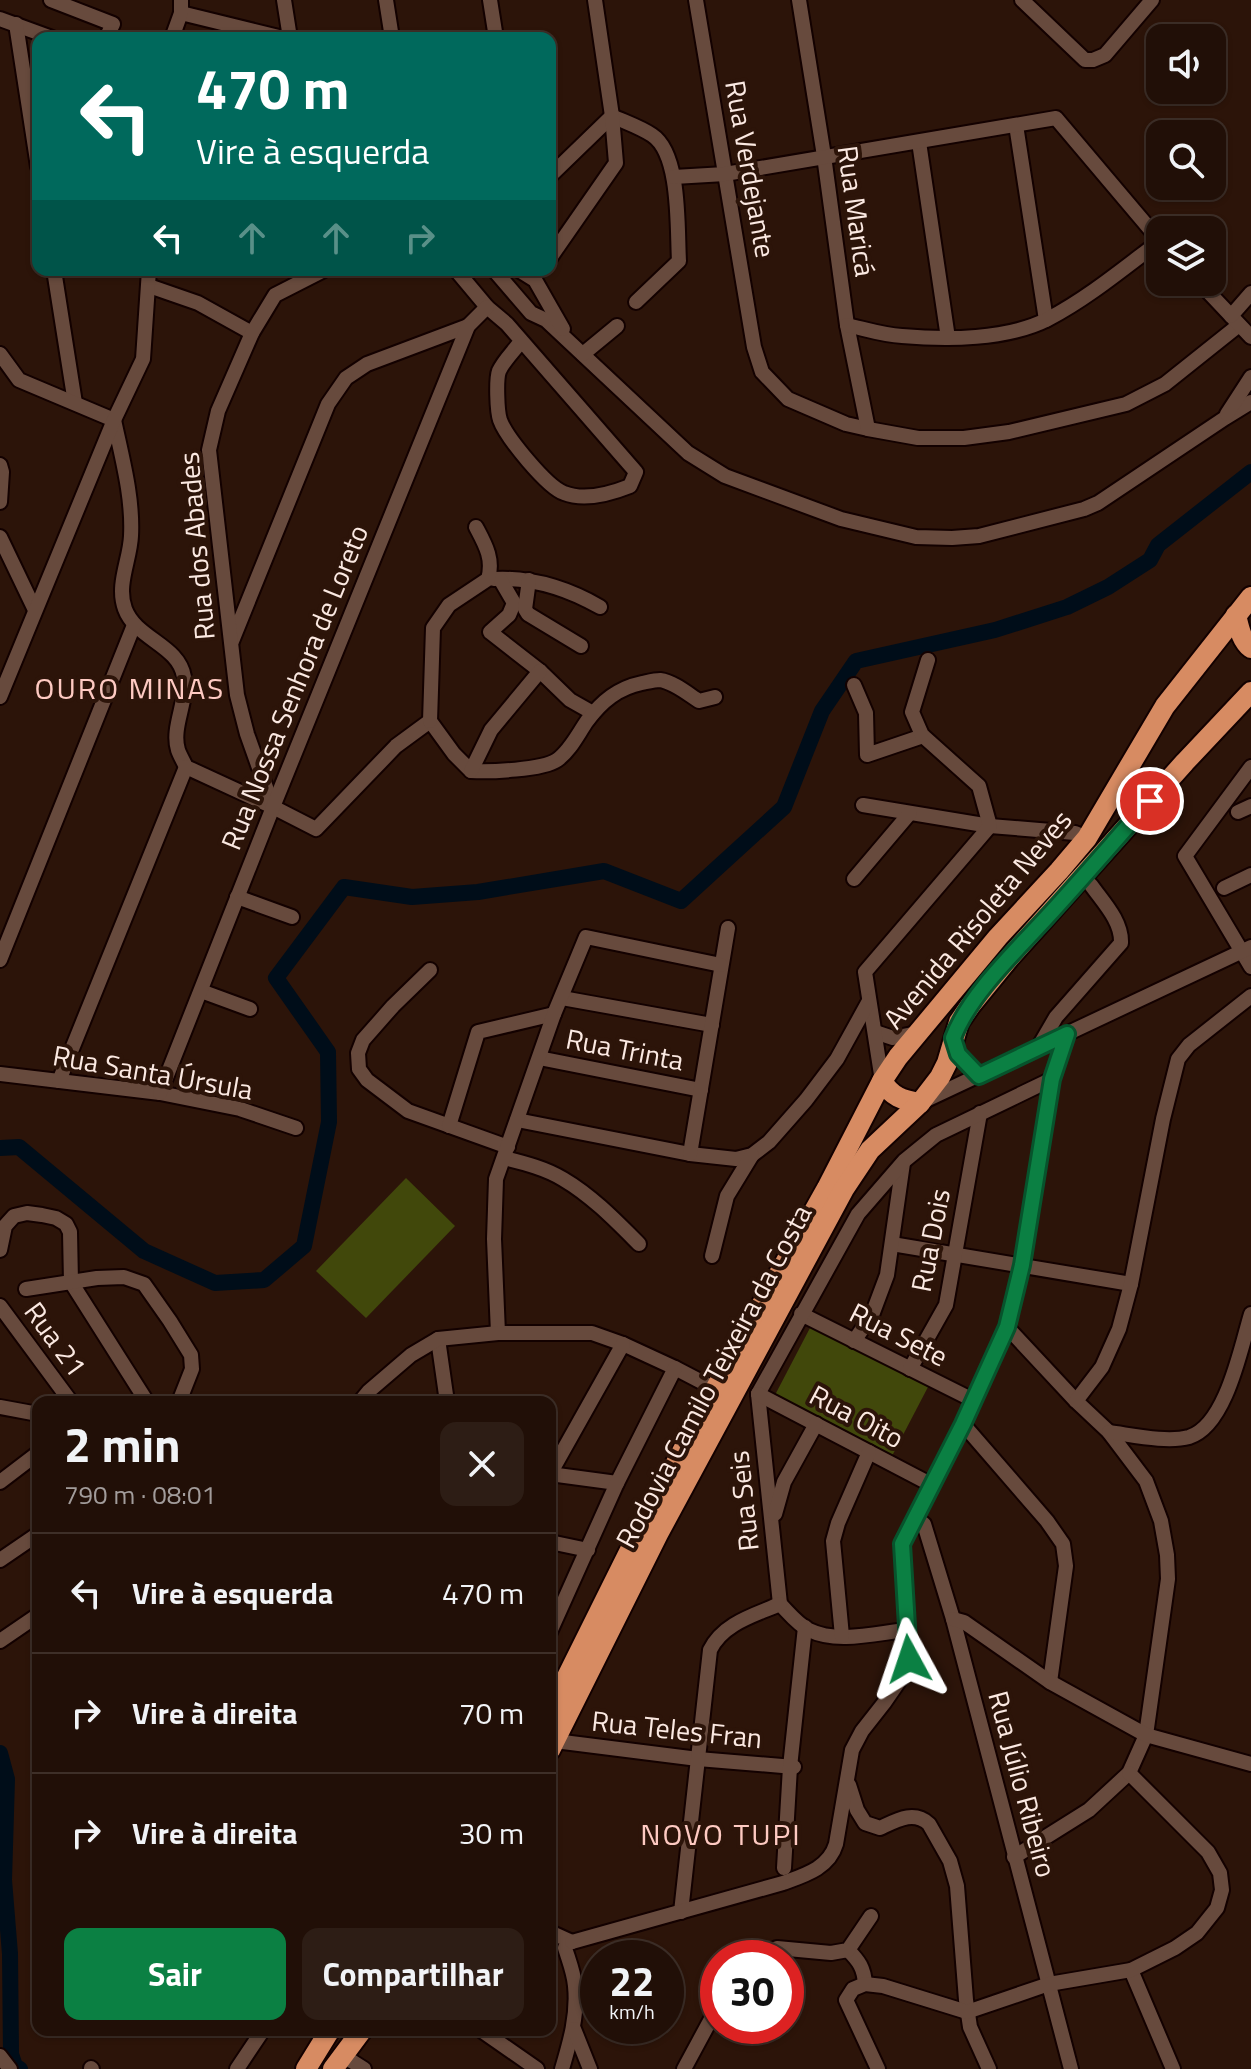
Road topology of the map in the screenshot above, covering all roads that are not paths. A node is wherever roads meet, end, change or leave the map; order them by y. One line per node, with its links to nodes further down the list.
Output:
1 (51, 0): 14 (street)
2 (284, 0): 17 (street)
3 (386, 0): 18 (street)
4 (490, 0): 19 (street)
5 (595, 0): 20 (street)
6 (696, 0): 26 (street, Rua Verdejante)
7 (799, 0): 24 (street, Rua Maricá)
8 (1022, 0): 9 (street)
9 (1152, 0)
10 (181, 7): 15 (street); 16 (street)
11 (0, 19): 12 (street)
12 (16, 24): 13 (street); 22 (street)
13 (37, 32)
14 (109, 32)
15 (174, 32)
16 (263, 32)
17 (289, 32)
18 (391, 32)
19 (495, 32)
20 (612, 116): 25 (street); 27 (street); 29 (street)
21 (1016, 125): 23 (street); 28 (street); 44 (street)
22 (32, 128)
23 (919, 142): 24 (street); 50 (street)
24 (824, 156): 26 (street); 45 (street, Rua Maricá)
25 (556, 170)
26 (725, 174): 27 (street); 60 (street, Rua Verdejante)
27 (674, 177): 41 (street)
28 (1146, 224)
29 (556, 249)
30 (1146, 252): 44 (street)
31 (55, 276): 57 (street)
32 (149, 276): 38 (street)
33 (312, 276): 49 (street, Rua dos Abades)
34 (461, 276): 42 (street)
35 (499, 276): 43 (street)
36 (511, 276): 43 (street)
37 (539, 276): 53 (street)
38 (149, 286): 49 (street); 59 (street)
39 (1251, 293): 48 (street, Rua Verdejante)
40 (1212, 296): 48 (street)
41 (636, 302)
42 (487, 307): 46 (street, Rua Nossa Senhora de Loreto); 51 (street)
43 (546, 320): 53 (street)
44 (1046, 320): 50 (street)
45 (847, 325): 50 (street); 60 (street, Rua Maricá)
46 (468, 326): 72 (street); 88 (street, Rua Nossa Senhora de Loreto)
47 (617, 326): 53 (street)
48 (1242, 327): 52 (street); 60 (street, Rua Verdejante)
49 (252, 333): 72 (street, Rua dos Abades)
50 (948, 338)
51 (521, 341): 51 (street)
52 (1251, 347)
53 (579, 350): 58 (street)
54 (0, 354): 57 (street)
55 (1251, 377): 58 (street)
56 (1251, 402): 58 (street)
57 (75, 403): 59 (street)
58 (1225, 418)
59 (114, 420): 69 (street); 71 (street)
60 (868, 429)
61 (0, 465): 62 (street)
62 (0, 502)
63 (476, 527): 65 (street)
64 (0, 537): 69 (street)
65 (494, 579): 66 (street); 76 (street); 82 (street)
66 (529, 580): 68 (street); 73 (street)
67 (1251, 597): 70 (highway, Avenida Risoleta Neves)
68 (600, 607)
69 (35, 610): 79 (street)
70 (1236, 615): 74 (highway); 90 (highway, Avenida Risoleta Neves)
71 (134, 625): 84 (street); 102 (street)
72 (231, 642): 88 (street, Rua dos Abades)
73 (581, 646)
74 (1251, 648)
75 (928, 660): 83 (street)
76 (540, 671): 81 (street); 86 (street)
77 (854, 685): 83 (street)
78 (1251, 692): 117 (highway, Avenida Risoleta Neves)
79 (0, 697)
80 (715, 697): 81 (street)
81 (593, 713): 86 (street)
82 (430, 721): 86 (street); 88 (street)
83 (923, 736): 91 (street)
84 (186, 767): 88 (street); 123 (street)
85 (1251, 767): 101 (street)
86 (471, 771)
87 (863, 805): 89 (street)
88 (273, 807): 98 (street, Rua Nossa Senhora de Loreto)
89 (910, 813): 91 (street); 95 (street)
90 (1098, 820): 92 (street); 93 (highway, Avenida Risoleta Neves)
91 (990, 826): 92 (street); 109 (street)
92 (1062, 831): 93 (street)
93 (1087, 838): 115 (highway, Avenida Risoleta Neves)
94 (1251, 875): 97 (street)
95 (854, 879)
96 (1091, 885): 112 (street)
97 (1224, 888)
98 (237, 897): 99 (street); 106 (street, Rua Nossa Senhora de Loreto)
99 (292, 917)
100 (728, 928): 103 (street)
101 (1246, 949): 104 (street); 116 (street, Rodovia Camilo Teixeira da Costa)
102 (0, 960)
103 (721, 965): 108 (street); 113 (street)
104 (1251, 967)
105 (430, 970): 130 (street)
106 (201, 991): 110 (street); 126 (street, Rua Nossa Senhora de Loreto)
107 (1251, 996): 143 (street)
108 (562, 998): 111 (street); 113 (street)
109 (869, 1001): 114 (street); 134 (street)
110 (250, 1009)
111 (554, 1014): 119 (street); 130 (street)
112 (1056, 1017): 116 (street); 118 (street)
113 (712, 1025): 125 (street)
114 (875, 1032): 115 (street); 124 (street)
115 (917, 1033): 124 (highway, Avenida Risoleta Neves)
116 (1067, 1034): 118 (street, Rodovia Camilo Teixeira da Costa); 122 (street)
117 (953, 1038): 121 (street); 127 (highway, Avenida Risoleta Neves)
118 (1038, 1048): 121 (street, Rodovia Camilo Teixeira da Costa)
119 (539, 1058): 125 (street, Rua Trinta); 129 (street)
120 (0, 1074): 123 (street, Rua Santa Úrsula)
121 (979, 1076): 127 (street, Rodovia Camilo Teixeira da Costa)
122 (1052, 1079): 128 (street); 141 (street)
123 (59, 1081): 126 (street, Rua Santa Úrsula)
124 (882, 1081): 127 (highway); 155 (highway, Rodovia Camilo Teixeira da Costa)
125 (701, 1090): 133 (street)
126 (160, 1093): 131 (street, Rua Santa Úrsula)
127 (920, 1103): 155 (highway, Rodovia Camilo Teixeira da Costa)
128 (980, 1113): 135 (street); 140 (street, Rua Dois)
129 (517, 1120): 132 (street); 133 (street)
130 (449, 1126): 132 (street)
131 (296, 1128)
132 (506, 1152): 136 (street); 149 (street)
133 (690, 1154): 134 (street)
134 (752, 1155): 139 (street)
135 (904, 1161): 137 (street); 146 (street)
136 (639, 1244)
137 (892, 1244): 140 (street); 151 (street)
138 (0, 1250): 142 (street)
139 (712, 1256)
140 (956, 1256): 141 (street); 154 (street, Rua Dois)
141 (1022, 1265): 143 (street); 148 (street)
142 (71, 1282): 144 (street); 158 (street); 159 (street)
143 (1131, 1284): 163 (street)
144 (26, 1289)
145 (0, 1306): 157 (street, Rua 21)
146 (801, 1314): 151 (street, Rua Sete); 156 (street)
147 (1251, 1314): 168 (street)
148 (1007, 1327): 162 (street); 163 (street)
149 (498, 1333): 150 (street); 152 (street)
150 (438, 1339): 160 (street); 161 (street)
151 (854, 1341): 154 (street, Rua Sete)
152 (623, 1344): 153 (street); 171 (street)
153 (675, 1368): 155 (street); 174 (street)
154 (910, 1369): 162 (street, Rua Sete)
155 (724, 1393): 191 (highway, Rodovia Camilo Teixeira da Costa); 193 (highway, Rodovia Camilo Teixeira da Costa)
156 (758, 1394): 166 (street, Rua Oito); 177 (street, Rua Seis)
157 (67, 1396)
158 (143, 1396)
159 (181, 1396)
160 (365, 1396)
161 (446, 1396)
162 (973, 1400): 167 (street)
163 (1076, 1401): 168 (street)
164 (1, 1409): 165 (street)
165 (32, 1413)
166 (816, 1424): 169 (street, Rua Oito); 177 (street)
167 (963, 1424): 175 (street); 190 (street)
168 (1109, 1432): 192 (street)
169 (869, 1452): 175 (street, Rua Oito); 188 (street)
170 (32, 1458): 173 (street)
171 (556, 1463)
172 (556, 1475): 174 (street)
173 (0, 1482)
174 (617, 1483): 180 (street)
175 (932, 1485): 176 (street)
176 (915, 1518): 185 (street, Rua Júlio Ribeiro); 187 (street)
177 (772, 1526): 182 (street, Rua Seis)
178 (32, 1538): 181 (street)
179 (556, 1543): 180 (street)
180 (588, 1550): 184 (street)
181 (0, 1560)
182 (780, 1604): 186 (street); 195 (street)
183 (32, 1619): 189 (street)
184 (556, 1619)
185 (953, 1619): 190 (street); 200 (street, Rua Júlio Ribeiro)
186 (805, 1627): 188 (street); 197 (street)
187 (906, 1630): 188 (street); 199 (street)
188 (842, 1636)
189 (0, 1641)
190 (1050, 1682): 192 (street)
191 (556, 1699)
192 (1146, 1735): 196 (street); 198 (street)
193 (556, 1738)
194 (556, 1746): 195 (street, Rua Teles Fran)
195 (698, 1759): 197 (street, Rua Teles Fran); 202 (street)
196 (1251, 1764)
197 (792, 1767): 201 (street)
198 (1129, 1773): 200 (street); 208 (street)
199 (848, 1774): 201 (street); 211 (street)
200 (1014, 1857): 210 (street, Rua Júlio Ribeiro)
201 (784, 1875): 202 (street)
202 (681, 1912): 205 (street)
203 (871, 1916): 207 (street)
204 (556, 1935): 205 (street)
205 (572, 1942): 212 (street)
206 (804, 1950): 207 (street)
207 (848, 1950): 209 (street)
208 (1131, 1970): 210 (street); 231 (street)
209 (865, 1984): 211 (street); 228 (street)
210 (1049, 1984): 211 (street); 230 (street, Rua Júlio Ribeiro)
211 (967, 2012): 229 (street)
212 (574, 2029): 225 (street); 226 (street)
213 (259, 2036): 221 (street)
214 (326, 2036): 222 (highway)
215 (357, 2036): 219 (highway)
216 (490, 2036): 224 (street)
217 (700, 2039): 227 (street)
218 (0, 2056): 220 (street)
219 (337, 2062): 223 (street)
220 (10, 2069)
221 (237, 2069)
222 (306, 2069)
223 (364, 2069)
224 (537, 2069)
225 (562, 2069)
226 (590, 2069)
227 (684, 2069)
228 (878, 2069)
229 (989, 2069)
230 (1071, 2069)
231 (1173, 2069)

